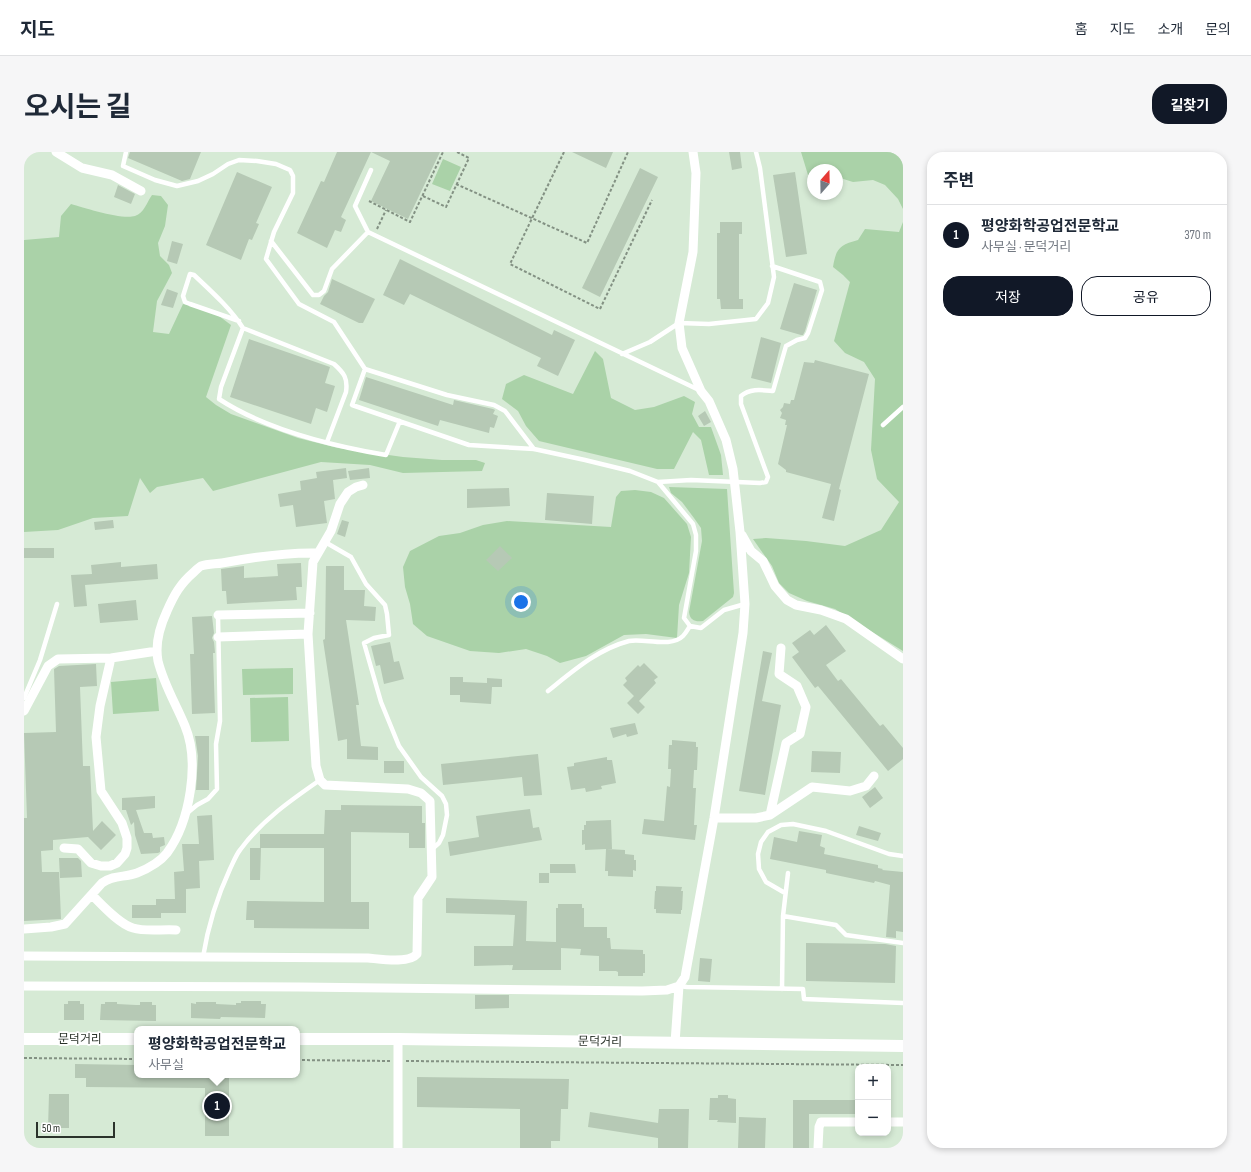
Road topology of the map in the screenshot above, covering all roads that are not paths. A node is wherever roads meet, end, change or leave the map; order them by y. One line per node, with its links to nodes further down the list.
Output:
1 (56, 152): 6 (street)
2 (126, 152): 8 (lane)
3 (692, 152): 11 (street)
4 (756, 152): 9 (lane)
5 (371, 170): 7 (lane)
6 (141, 191)
7 (368, 232): 8 (lane); 13 (lane)
8 (271, 241): 14 (lane)
9 (772, 266): 11 (lane); 21 (lane)
10 (239, 322): 10 (lane); 12 (lane)
11 (679, 323): 13 (lane); 15 (street)
12 (243, 328): 19 (lane); 19 (lane)
13 (622, 354): 15 (lane)
14 (365, 369): 17 (lane); 20 (lane)
15 (700, 391): 23 (street)
16 (903, 407): 18 (lane)
17 (400, 422): 19 (lane); 20 (lane)
18 (883, 425)
19 (327, 442)
20 (534, 449): 21 (lane)
21 (658, 482): 30 (lane)
22 (363, 485): 24 (street)
23 (740, 532): 27 (street); 36 (street)
24 (325, 542): 25 (street); 46 (lane)
25 (318, 553): 28 (street); 34 (street)
26 (57, 604): 38 (lane)
27 (745, 604): 30 (lane); 44 (street)
28 (310, 613): 29 (street); 31 (street)
29 (218, 615): 32 (lane)
30 (690, 626): 37 (lane)
31 (308, 634): 32 (street); 41 (street)
32 (218, 636): 42 (lane)
33 (781, 648): 43 (street)
34 (157, 651): 35 (street); 42 (street)
35 (111, 658): 39 (street); 45 (street)
36 (903, 659)
37 (548, 690)
38 (24, 698)
39 (24, 711)
40 (874, 776): 43 (street)
41 (320, 780): 46 (street); 56 (lane)
42 (185, 815): 50 (street)
43 (770, 815): 44 (street)
44 (714, 818): 58 (street)
45 (64, 848)
46 (431, 850): 56 (street)
47 (903, 856): 49 (lane)
48 (788, 873): 49 (lane)
49 (786, 893): 51 (lane)
50 (92, 895): 52 (street); 53 (street)
51 (783, 916): 54 (lane); 59 (lane)
52 (24, 929)
53 (176, 930)
54 (903, 943)
55 (24, 956): 56 (street)
56 (203, 957)
57 (24, 986): 58 (street)
58 (679, 986): 59 (lane); 65 (street)
59 (782, 989): 60 (lane)
60 (903, 1003)
61 (24, 1039): 62 (main road, 문덕거리)
62 (134, 1039)
63 (300, 1039): 64 (main road, 문덕거리)
64 (398, 1039): 65 (main road, 문덕거리); 70 (street)
65 (675, 1043): 66 (main road, 문덕거리)
66 (903, 1046)
67 (855, 1122): 71 (street)
68 (891, 1122): 69 (street)
69 (903, 1122)
70 (398, 1148)
71 (818, 1148)

